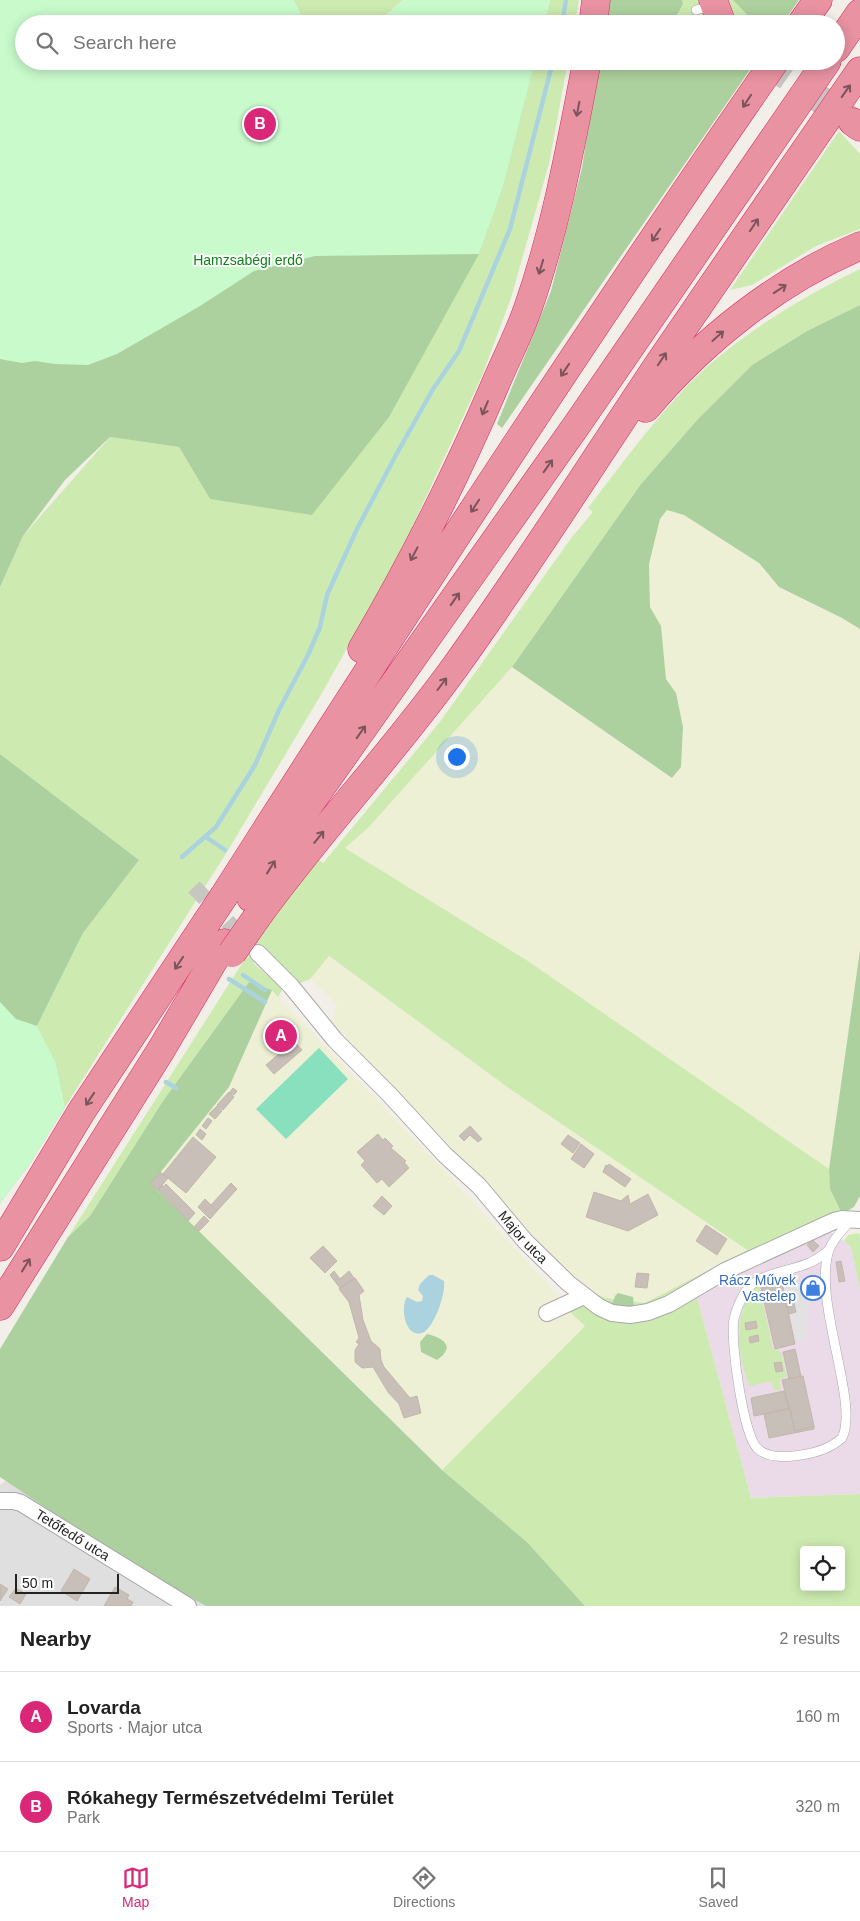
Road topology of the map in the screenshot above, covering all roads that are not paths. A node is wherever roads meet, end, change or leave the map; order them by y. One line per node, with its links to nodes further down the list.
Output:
1 (596, 0): 4 (highway)
2 (818, 0): 5 (highway)
3 (860, 13): 6 (highway)
4 (594, 15)
5 (807, 15)
6 (845, 35)
7 (585, 70): 13 (highway, one-way to 13)
8 (769, 70): 13 (highway, one-way to 13)
9 (821, 70): 14 (highway, one-way to 9)
10 (860, 71): 12 (highway, one-way to 10)
11 (860, 246): 12 (highway, one-way to 11)
12 (529, 560): 14 (highway, one-way to 12)
13 (239, 873): 14 (highway)
14 (242, 907): 15 (highway, bridge); 15 (highway, bridge)
15 (230, 943): 17 (highway, one-way to 17); 19 (street, Major utca); 20 (highway, one-way to 15)
16 (856, 1220): 18 (lane); 19 (street, Major utca)
17 (0, 1247)
18 (829, 1250): 18 (lane)
19 (584, 1296): 21 (street)
20 (0, 1306)
21 (547, 1313)
22 (4, 1501): 23 (street, Tetőfedő utca)
23 (166, 1601): 24 (street, Tetőfedő utca)
24 (188, 1606)

